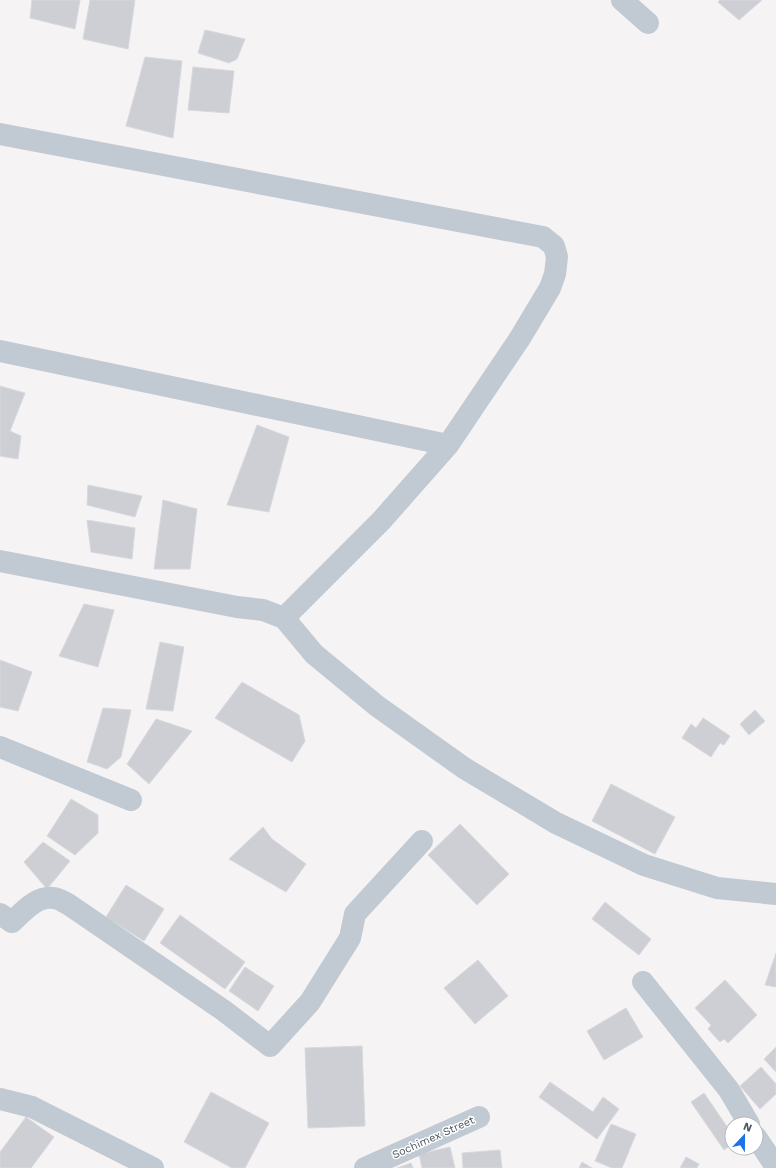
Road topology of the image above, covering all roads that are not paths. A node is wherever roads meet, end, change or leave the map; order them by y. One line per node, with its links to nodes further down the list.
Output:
1 (622, 0): 2 (street)
2 (648, 23)
3 (0, 134): 5 (street)
4 (0, 351): 5 (street)
5 (448, 445): 7 (street)
6 (0, 560): 7 (street)
7 (284, 618): 11 (street)
8 (0, 748): 9 (street)
9 (131, 800)
10 (422, 841): 12 (street)
11 (776, 894)
12 (0, 914)
13 (643, 982): 15 (street)
14 (0, 1099): 19 (street)
15 (744, 1116)
16 (479, 1117): 20 (street, Sochimex Street)
17 (764, 1149): 18 (street)
18 (776, 1167)
19 (153, 1168)
20 (365, 1168)

